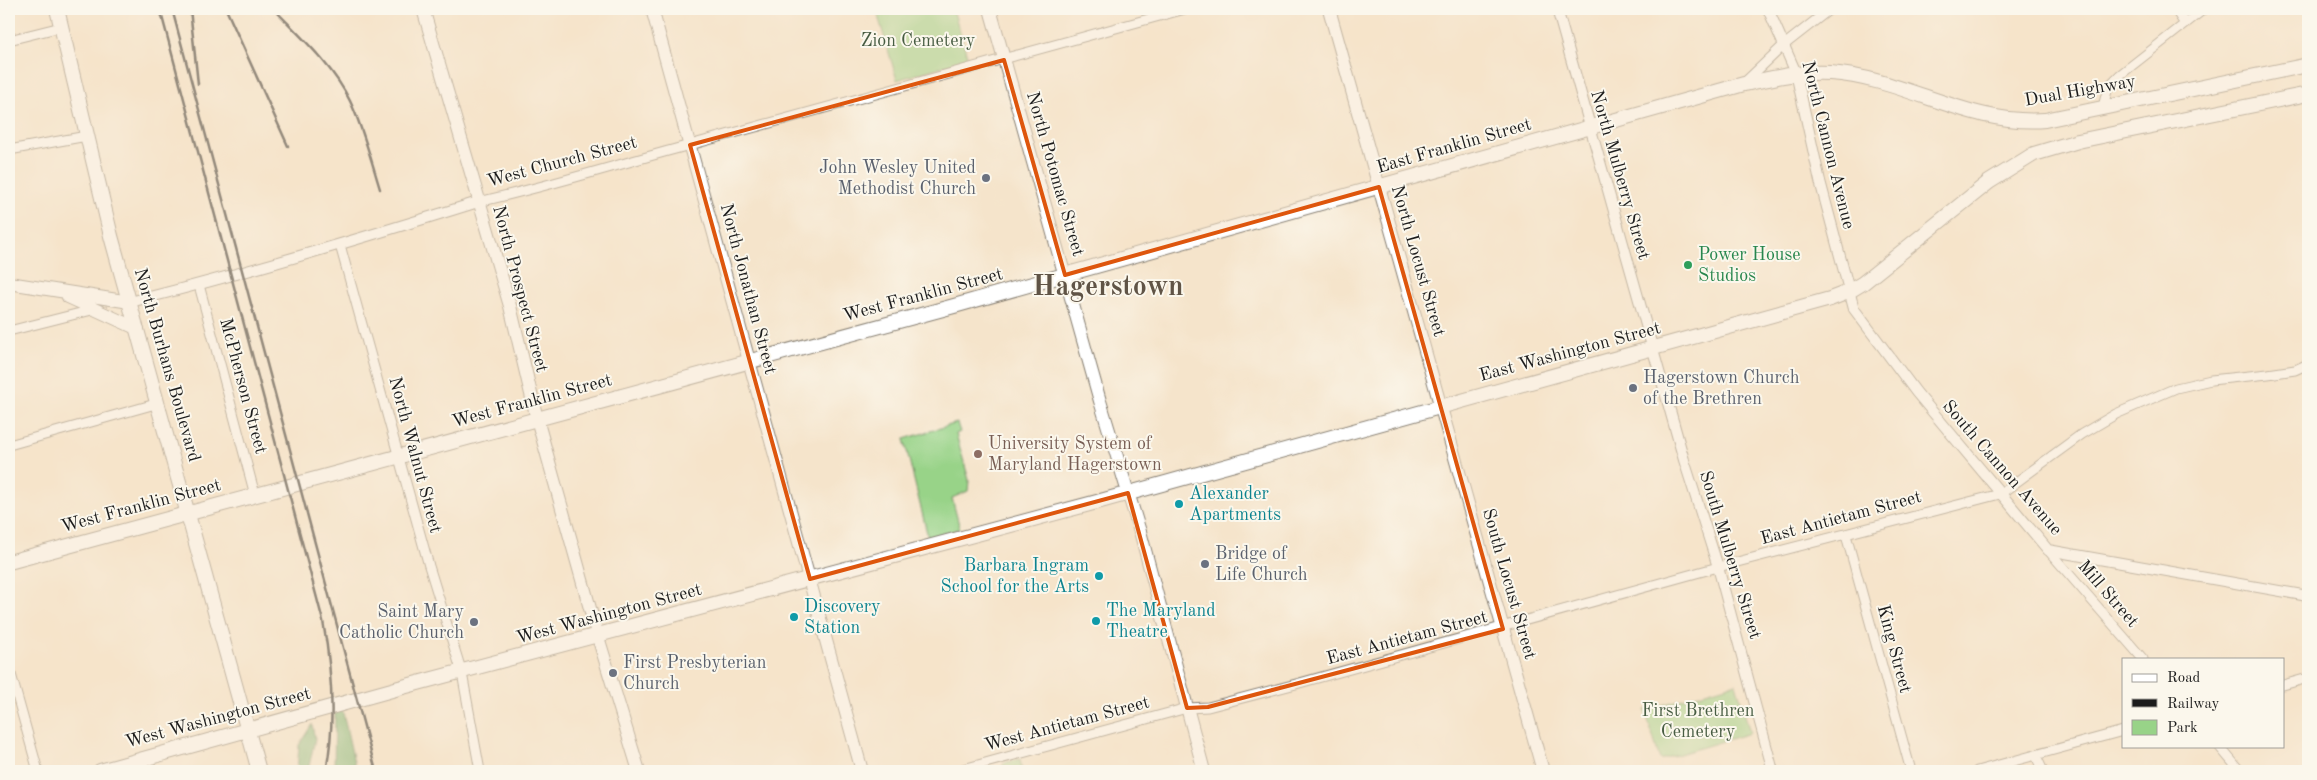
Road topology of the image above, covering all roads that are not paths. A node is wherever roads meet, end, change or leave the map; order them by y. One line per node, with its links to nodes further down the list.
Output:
1 (57, 9): 13 (main road, North Burhans Boulevard)
2 (423, 9): 29 (main road, North Prospect Street)
3 (652, 9): 26 (main road, North Jonathan Street)
4 (990, 9): 16 (main road, North Potomac Street)
5 (1185, 9): 16 (street, West Church Street)
6 (1329, 9): 28 (main road, North Locust Street)
7 (1557, 9): 24 (street, North Mulberry Street)
8 (1768, 9): 15 (street, North Cannon Avenue)
9 (1830, 9): 15 (street, East Franklin Street)
10 (2175, 9): 12 (street)
11 (2204, 9): 12 (street)
12 (2185, 24): 23 (street)
13 (61, 26): 14 (street); 25 (main road, North Burhans Boulevard)
14 (9, 40)
15 (1784, 45): 18 (street, North Cannon Avenue); 19 (street, East Franklin Street)
16 (1004, 60): 26 (street, West Church Street); 31 (main road, North Potomac Street)
17 (2308, 65): 23 (main road, Dual Highway)
18 (1796, 73): 19 (main road, Dual Highway); 23 (main road, Dual Highway); 35 (street, North Cannon Avenue)
19 (1744, 84): 24 (main road, East Franklin Street)
20 (2308, 94): 22 (main road)
21 (2308, 99): 22 (main road)
22 (2270, 102): 35 (main road, East Washington Street)
23 (2103, 107)
24 (1590, 128): 28 (main road, East Franklin Street); 40 (street, North Mulberry Street)
25 (87, 136): 27 (street); 36 (main road, North Burhans Boulevard)
26 (690, 145): 29 (street, West Church Street); 41 (main road, North Jonathan Street)
27 (9, 150)
28 (1379, 187): 31 (main road, East Franklin Street); 44 (main road, North Locust Street)
29 (478, 202): 30 (street, West Church Street); 45 (main road, North Prospect Street)
30 (340, 245): 33 (street, West Church Street); 47 (street, North Walnut Street)
31 (1065, 275): 41 (main road, West Franklin Street); 48 (main road, North Potomac Street)
32 (9, 283): 34 (main road)
33 (199, 285): 36 (street, West Church Street); 50 (street, McPherson Street)
34 (59, 292): 36 (main road); 37 (main road)
35 (1848, 292): 40 (main road, East Washington Street); 49 (street, South Cannon Avenue)
36 (130, 302): 38 (main road, North Burhans Boulevard)
37 (92, 310): 38 (main road); 39 (street)
38 (138, 329): 43 (main road, North Burhans Boulevard)
39 (9, 331)
40 (1653, 349): 44 (main road, East Washington Street); 55 (street, South Mulberry Street)
41 (750, 361): 45 (main road, West Franklin Street); 56 (main road, North Jonathan Street)
42 (2308, 364): 49 (street, East Antietam Street)
43 (159, 403): 46 (street); 51 (main road, North Burhans Boulevard)
44 (1441, 406): 48 (main road, East Washington Street); 58 (main road, South Locust Street)
45 (537, 419): 47 (main road, West Franklin Street); 59 (main road, North Prospect Street)
46 (9, 445)
47 (400, 456): 50 (main road, West Franklin Street); 62 (street, North Walnut Street)
48 (1128, 493): 56 (main road, West Washington Street); 65 (main road, North Potomac Street)
49 (2000, 494): 52 (street, East Antietam Street); 53 (street, South Cannon Avenue)
50 (255, 495): 51 (main road, West Franklin Street)
51 (189, 512): 54 (main road, West Franklin Street); 66 (main road, North Burhans Boulevard)
52 (1846, 535): 55 (street, East Antietam Street); 80 (street, King Street)
53 (2048, 550): 57 (street, South Cannon Avenue); 60 (street, Mill Street)
54 (9, 562)
55 (1718, 568): 58 (street, East Antietam Street); 79 (street, South Mulberry Street)
56 (810, 579): 59 (main road, West Washington Street); 75 (main road, North Jonathan Street)
57 (2308, 596)
58 (1503, 628): 65 (street, East Antietam Street); 78 (main road, South Locust Street)
59 (598, 637): 62 (main road, West Washington Street); 74 (main road, North Prospect Street)
60 (2142, 658)
61 (9, 667): 70 (street)
62 (462, 673): 66 (main road, West Washington Street); 73 (street, North Walnut Street)
63 (2308, 678): 64 (street)
64 (2284, 685)
65 (1187, 708): 76 (street, West Antietam Street); 77 (main road, North Potomac Street)
66 (248, 729): 71 (main road, West Washington Street); 72 (main road, North Burhans Boulevard)
67 (2122, 732): 69 (street)
68 (2221, 748): 83 (street)
69 (2036, 756): 81 (street); 82 (street)
70 (38, 771)
71 (100, 771)
72 (259, 771)
73 (480, 771)
74 (639, 771)
75 (862, 771)
76 (956, 771)
77 (1204, 771)
78 (1543, 771)
79 (1773, 771)
80 (1911, 771)
81 (1977, 771)
82 (2043, 771)
83 (2240, 771)

